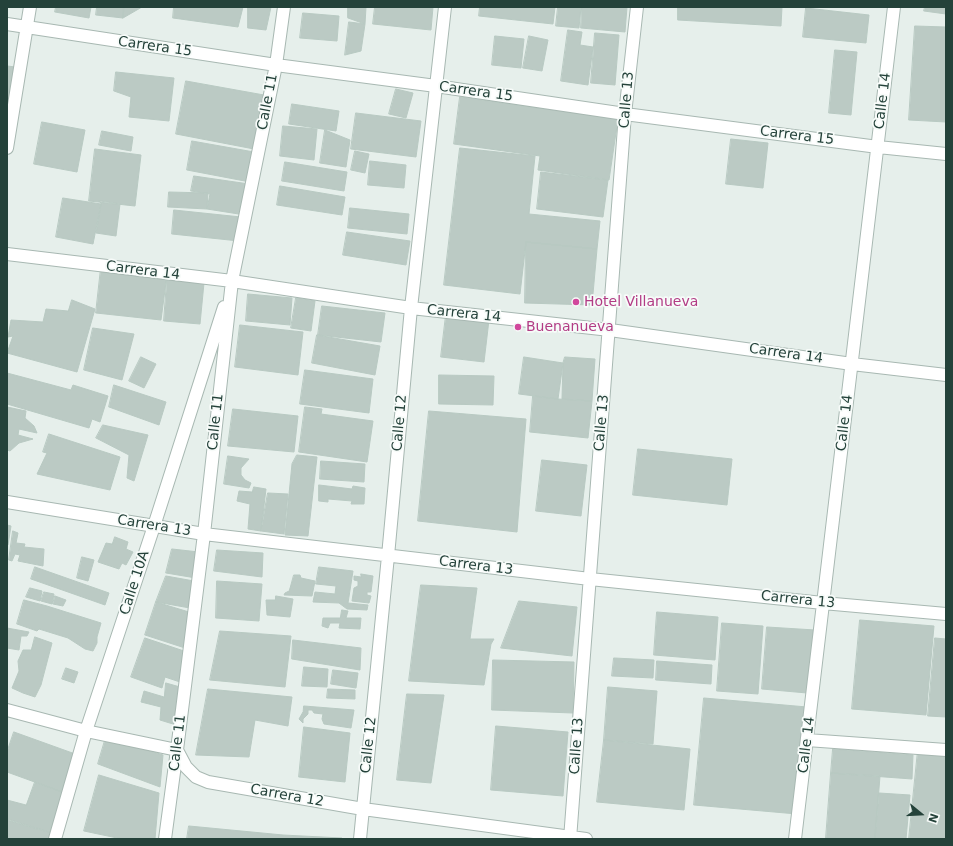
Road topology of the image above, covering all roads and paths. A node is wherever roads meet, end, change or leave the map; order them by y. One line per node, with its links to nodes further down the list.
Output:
1 (30, 7): 7 (street)
2 (284, 7): 8 (street, Calle 11)
3 (445, 7): 9 (street, Calle 12)
4 (637, 7): 10 (street, Calle 13)
5 (894, 7): 11 (street, Calle 14)
6 (7, 24): 7 (street, Carrera 15)
7 (26, 28): 8 (street, Carrera 15); 12 (street)
8 (276, 65): 9 (street, Carrera 15); 15 (street, Calle 11)
9 (436, 86): 10 (street, Carrera 15); 16 (street, Calle 12)
10 (625, 114): 11 (street, Carrera 15); 17 (street, Calle 13)
11 (878, 147): 13 (street, Carrera 15); 18 (street, Calle 14)
12 (7, 148)
13 (946, 154)
14 (7, 254): 15 (street, Carrera 14)
15 (232, 281): 16 (street, Carrera 14); 21 (street, Calle 10A); 22 (street, Calle 11)
16 (411, 308): 17 (street, Carrera 14); 23 (street, Calle 12)
17 (610, 330): 18 (street, Carrera 14); 24 (street, Calle 13)
18 (852, 364): 19 (street, Carrera 14); 25 (street, Calle 14)
19 (946, 375)
20 (7, 502): 21 (street, Carrera 13)
21 (154, 526): 22 (street, Carrera 13); 28 (street, Calle 10A)
22 (204, 534): 23 (street, Carrera 13); 30 (street, Calle 11)
23 (388, 556): 24 (street, Carrera 13); 32 (street, Calle 12)
24 (590, 579): 25 (street, Carrera 13); 33 (street, Calle 13)
25 (823, 603): 26 (street, Carrera 13); 29 (street, Calle 14)
26 (946, 614)
27 (7, 710): 28 (street)
28 (86, 731): 30 (street); 34 (street, Calle 10A)
29 (807, 740): 31 (street); 38 (street, Calle 14)
30 (177, 750): 32 (street, Carrera 12); 35 (street, Calle 11)
31 (946, 750)
32 (363, 809): 33 (street, Carrera 12); 36 (street, Calle 12)
33 (570, 838): 37 (street, Carrera 12)
34 (55, 839)
35 (164, 839)
36 (360, 839)
37 (586, 839)
38 (796, 839)

